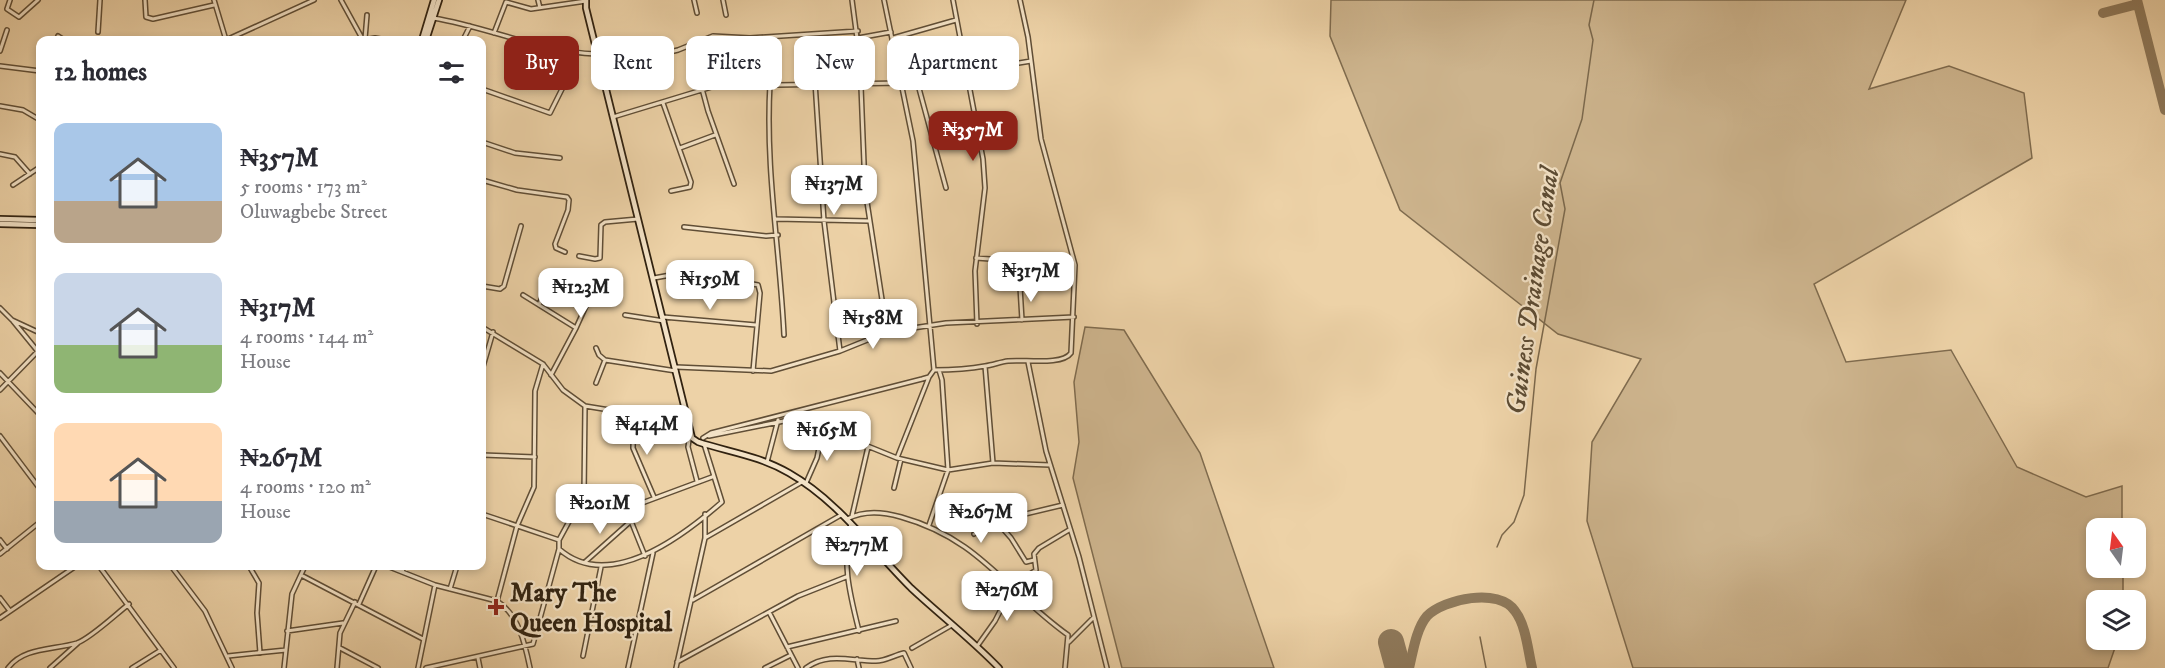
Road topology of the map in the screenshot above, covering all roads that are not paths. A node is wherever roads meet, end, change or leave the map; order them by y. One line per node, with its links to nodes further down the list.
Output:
1 (10, 0): 2 (street)
2 (38, 0)
3 (100, 0): 28 (street)
4 (145, 0): 18 (street)
5 (214, 0): 18 (street)
6 (314, 0): 32 (street)
7 (341, 0): 33 (street)
8 (434, 0): 23 (street)
9 (438, 0): 23 (street)
10 (538, 0): 19 (street)
11 (586, 0): 19 (street); 39 (street)
12 (694, 0): 20 (street)
13 (723, 0): 22 (street)
14 (852, 0): 27 (street)
15 (884, 0): 29 (street)
16 (952, 0): 24 (street)
17 (1020, 0): 47 (street)
18 (214, 5): 31 (street)
19 (540, 8): 30 (street)
20 (697, 13)
21 (367, 15): 34 (street)
22 (726, 15)
23 (431, 17): 25 (street); 35 (street); 36 (street)
24 (957, 20): 44 (street); 45 (street)
25 (470, 25): 30 (street); 37 (street)
26 (7, 30): 46 (street)
27 (858, 31): 40 (street); 41 (street)
28 (98, 32)
29 (891, 32): 42 (street); 43 (street)
30 (494, 33): 38 (street)
31 (226, 36)
32 (236, 36)
33 (362, 36)
34 (364, 36)
35 (424, 36)
36 (427, 36)
37 (465, 36)
38 (506, 36)
39 (594, 36)
40 (781, 36)
41 (858, 36)
42 (869, 36)
43 (892, 36)
44 (900, 36)
45 (960, 36)
46 (0, 51)
47 (1031, 61): 48 (street); 88 (street)
48 (1019, 63)
49 (0, 66): 50 (street)
50 (36, 70)
51 (486, 90): 52 (street)
52 (562, 90)
53 (607, 90): 63 (street)
54 (702, 90): 61 (street); 65 (street)
55 (770, 90): 78 (street)
56 (816, 90): 81 (street)
57 (861, 90): 79 (street)
58 (903, 90): 108 (street)
59 (919, 90): 75 (street)
60 (970, 90): 89 (street)
61 (663, 103): 63 (street); 67 (street)
62 (0, 106): 64 (street)
63 (613, 117): 77 (street)
64 (36, 118)
65 (716, 135): 67 (street); 73 (street)
66 (486, 143): 69 (street)
67 (680, 148): 76 (street)
68 (0, 154): 71 (street)
69 (560, 158)
70 (36, 170): 71 (street)
71 (30, 174): 74 (street)
72 (486, 181): 86 (street)
73 (734, 184)
74 (13, 185)
75 (946, 188)
76 (671, 191)
77 (638, 219): 87 (street); 91 (street)
78 (776, 219): 81 (street); 85 (street)
79 (869, 220): 81 (street); 113 (street)
80 (0, 221): 82 (street)
81 (824, 221): 118 (street)
82 (36, 223)
83 (521, 226): 92 (street)
84 (684, 227): 85 (street)
85 (778, 235): 115 (street)
86 (565, 252)
87 (579, 256)
88 (1074, 257): 89 (street); 99 (street)
89 (976, 258): 104 (street)
90 (552, 271): 96 (street)
91 (654, 278): 100 (street); 105 (street)
92 (486, 287)
93 (1020, 287): 102 (street)
94 (591, 295): 109 (street)
95 (523, 296): 96 (street)
96 (539, 305): 109 (street)
97 (0, 308): 101 (street)
98 (625, 315): 100 (street)
99 (1074, 317): 102 (street); 122 (street)
100 (664, 319): 105 (street); 125 (street)
101 (12, 320): 103 (street); 106 (street)
102 (1022, 320): 104 (street)
103 (20, 324): 106 (street); 107 (street)
104 (977, 324): 108 (street)
105 (756, 325): 128 (street)
106 (17, 327): 114 (street)
107 (29, 327): 111 (street); 114 (street)
108 (929, 327): 113 (street); 126 (street)
109 (576, 328): 130 (street)
110 (486, 329): 112 (street)
111 (36, 331)
112 (493, 332): 120 (street); 123 (street)
113 (887, 333): 118 (street)
114 (23, 335): 117 (street)
115 (784, 335)
116 (597, 348): 121 (street)
117 (36, 350)
118 (840, 351): 128 (street)
119 (36, 356): 132 (street)
120 (486, 356)
121 (605, 360): 125 (street); 133 (street)
122 (1028, 362): 124 (street); 152 (street)
123 (543, 364): 130 (street); 148 (street)
124 (985, 366): 127 (street); 151 (street)
125 (676, 369): 128 (street); 136 (street)
126 (934, 370): 127 (street); 131 (street)
127 (939, 370): 153 (street)
128 (753, 371)
129 (0, 374): 132 (street)
130 (551, 375): 135 (street)
131 (929, 377): 139 (street); 149 (street)
132 (8, 382): 134 (street); 137 (street)
133 (596, 383)
134 (0, 390)
135 (585, 406): 138 (street); 174 (street)
136 (685, 408): 138 (street); 143 (street)
137 (36, 411)
138 (634, 414): 159 (street)
139 (782, 416): 140 (street); 142 (street)
140 (778, 420): 141 (street); 142 (street); 150 (street)
141 (823, 428): 146 (street); 156 (street)
142 (734, 430): 145 (street); 145 (street)
143 (691, 431): 145 (street); 155 (street)
144 (0, 436): 157 (street)
145 (703, 441): 150 (street); 154 (street)
146 (868, 447): 149 (street); 164 (street)
147 (486, 454): 148 (street)
148 (535, 457): 169 (street)
149 (899, 458): 153 (street); 158 (street)
150 (767, 462): 156 (street)
151 (993, 463): 152 (street); 153 (street)
152 (1050, 465): 160 (street)
153 (948, 470): 168 (street)
154 (712, 477): 155 (street); 161 (street)
155 (697, 481): 159 (street)
156 (804, 482): 163 (street); 172 (street)
157 (36, 484)
158 (894, 488)
159 (654, 497): 166 (street)
160 (1063, 505): 165 (street); 170 (street)
161 (705, 514): 172 (street); 177 (street)
162 (486, 515): 169 (street)
163 (841, 515): 164 (street); 198 (street)
164 (850, 519): 168 (street); 193 (street); 208 (street)
165 (996, 521): 171 (street); 180 (street)
166 (631, 522): 179 (street); 181 (street)
167 (36, 525): 175 (street)
168 (929, 525): 195 (street)
169 (517, 526): 174 (street); 199 (street)
170 (1069, 530): 180 (street); 204 (street)
171 (974, 534)
172 (705, 538): 198 (street)
173 (0, 540): 175 (street)
174 (559, 540): 176 (street)
175 (7, 549): 178 (street)
176 (559, 549): 181 (street); 215 (street)
177 (653, 553): 179 (street); 241 (street)
178 (0, 554)
179 (645, 556): 182 (street)
180 (1034, 560): 195 (street)
181 (584, 562): 182 (street)
182 (601, 567): 224 (street)
183 (70, 570): 202 (street)
184 (102, 570): 201 (street)
185 (174, 570): 223 (street)
186 (251, 570): 221 (street)
187 (303, 570): 192 (street)
188 (374, 570): 200 (street)
189 (397, 570): 191 (street)
190 (456, 570): 196 (street)
191 (402, 572): 194 (street)
192 (301, 575): 200 (street); 209 (street)
193 (846, 577): 203 (street); 210 (street)
194 (435, 585): 196 (street); 211 (street)
195 (1013, 586): 213 (street); 214 (street)
196 (450, 589): 199 (street)
197 (0, 598): 202 (street)
198 (693, 600): 227 (street)
199 (497, 601): 215 (street)
200 (357, 603): 207 (street); 211 (street)
201 (129, 604): 212 (street); 219 (street)
202 (10, 611): 205 (street)
203 (769, 612): 217 (street); 227 (street)
204 (1094, 617): 213 (street); 249 (street)
205 (0, 618)
206 (896, 621): 210 (street)
207 (344, 623): 209 (street); 216 (street)
208 (953, 625): 214 (street); 218 (street)
209 (287, 631): 220 (street)
210 (859, 631): 217 (street)
211 (423, 639): 237 (street)
212 (78, 642): 229 (street); 230 (street)
213 (1069, 642): 248 (street)
214 (978, 645): 228 (street)
215 (525, 646): 225 (street); 240 (street)
216 (339, 647): 235 (street); 236 (street)
217 (787, 647): 222 (street)
218 (912, 648)
219 (162, 649): 231 (street); 232 (street)
220 (286, 650): 221 (street); 234 (street)
221 (260, 653): 223 (street)
222 (790, 655): 243 (street); 244 (street)
223 (228, 656): 233 (street)
224 (582, 656)
225 (478, 658): 238 (street); 239 (street)
226 (857, 658): 245 (street); 246 (street); 247 (street)
227 (677, 662): 242 (street)
228 (995, 667)
229 (8, 668)
230 (50, 668)
231 (132, 668)
232 (174, 668)
233 (232, 668)
234 (284, 668)
235 (337, 668)
236 (378, 668)
237 (418, 668)
238 (426, 668)
239 (480, 668)
240 (531, 668)
241 (628, 668)
242 (676, 668)
243 (765, 668)
244 (798, 668)
245 (806, 668)
246 (859, 668)
247 (911, 668)
248 (1065, 668)
249 (1107, 668)

